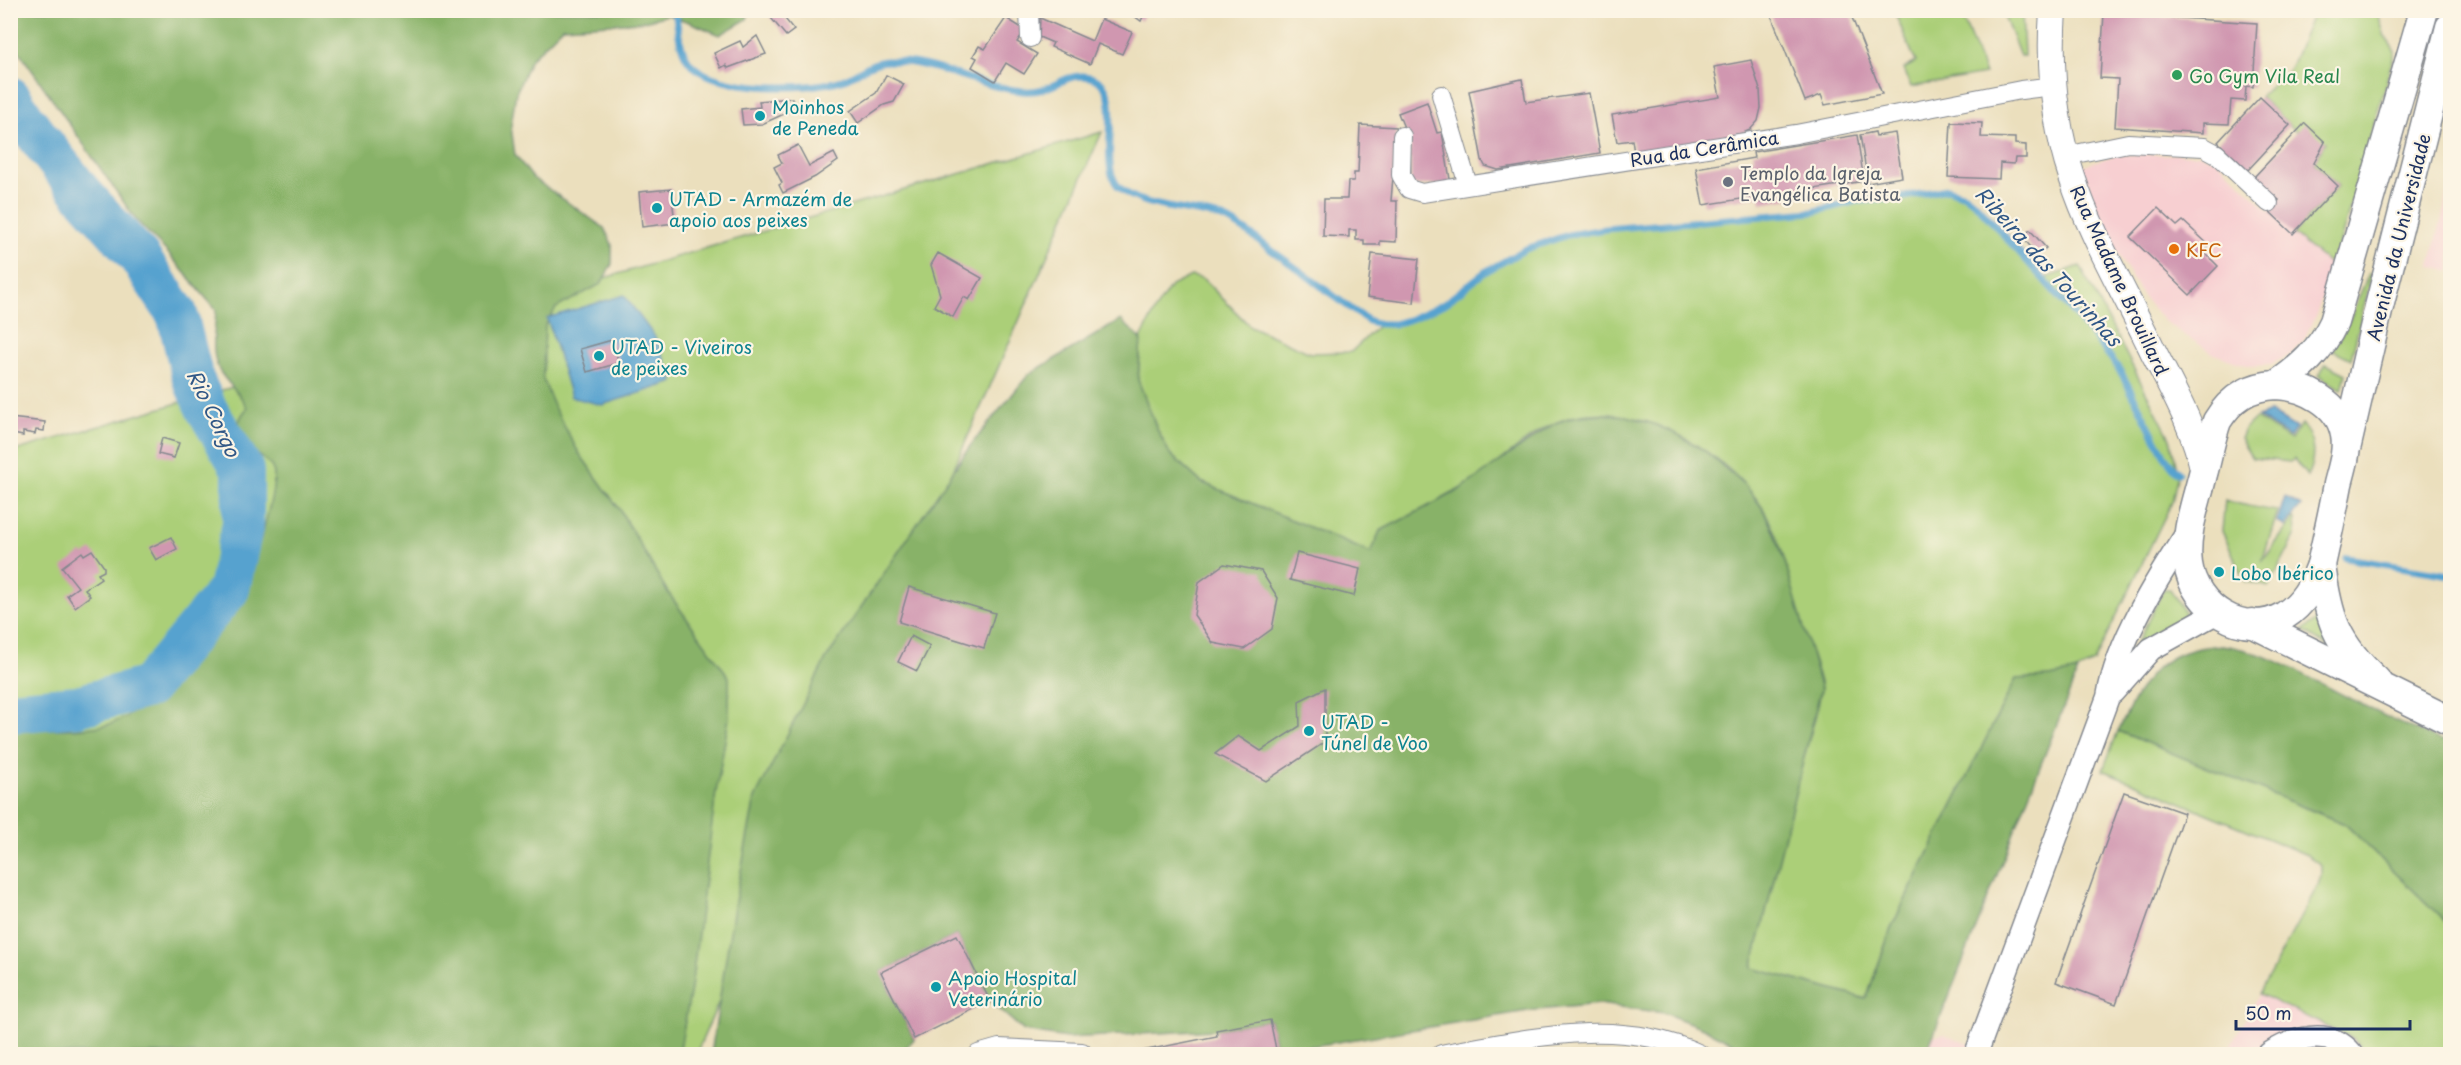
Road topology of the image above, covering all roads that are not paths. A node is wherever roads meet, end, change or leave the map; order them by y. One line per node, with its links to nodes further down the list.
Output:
1 (1029, 10): 5 (street)
2 (2053, 10): 6 (main road, Rua Madame Brouillard)
3 (2424, 10): 12 (main road, Avenida da Universidade)
4 (2451, 27): 13 (main road, Avenida da Universidade)
5 (1030, 39)
6 (2053, 86): 9 (main road, Rua Madame Brouillard); 10 (street, Rua da Cerâmica)
7 (1441, 95): 10 (street)
8 (1402, 136): 10 (street, Rua da Cerâmica)
9 (2066, 156): 11 (street); 14 (main road, Rua Madame Brouillard)
10 (1468, 185)
11 (2269, 203)
12 (2276, 385): 13 (main road); 14 (main road)
13 (2346, 447): 16 (main road)
14 (2204, 472): 15 (main road)
15 (2189, 529): 17 (main road); 20 (street)
16 (2321, 566): 18 (main road); 19 (main road)
17 (2216, 613): 18 (main road); 20 (street)
18 (2252, 623): 19 (main road)
19 (2394, 695): 21 (main road)
20 (2108, 697): 26 (street)
21 (2451, 722)
22 (1082, 1052): 23 (street)
23 (978, 1054)
24 (1441, 1054): 25 (street)
25 (1700, 1054)
26 (1976, 1054)
27 (2269, 1054): 28 (street)
28 (2352, 1054)

